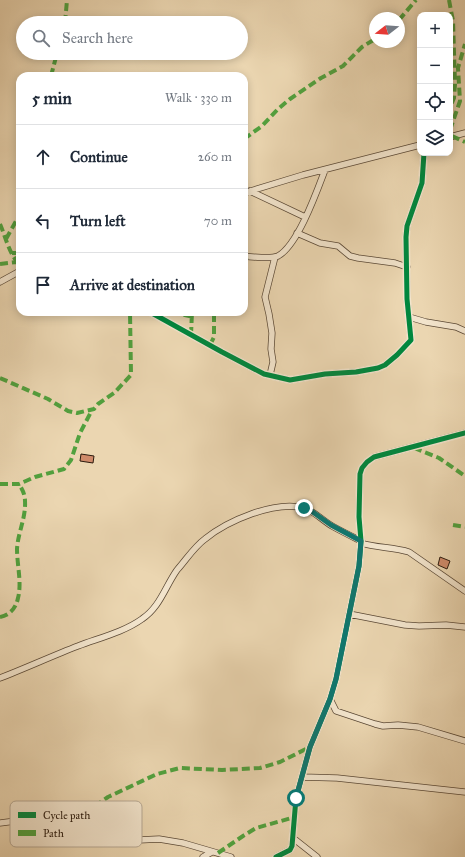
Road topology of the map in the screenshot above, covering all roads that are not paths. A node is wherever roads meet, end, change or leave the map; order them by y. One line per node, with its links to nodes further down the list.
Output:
1 (465, 133): 2 (street)
2 (453, 136)
3 (417, 146): 5 (street)
4 (424, 156): 11 (street)
5 (325, 170): 6 (street); 7 (street)
6 (250, 191): 7 (street)
7 (305, 217): 8 (street)
8 (296, 234): 10 (street); 11 (street)
9 (248, 256): 10 (street)
10 (274, 257): 17 (street)
11 (407, 267): 15 (street)
12 (16, 273): 13 (street)
13 (0, 282)
14 (157, 316): 17 (street)
15 (409, 317): 16 (street); 17 (street)
16 (465, 331)
17 (270, 375)
18 (465, 434): 19 (street)
19 (361, 542): 20 (street); 21 (street); 23 (street)
20 (465, 591)
21 (349, 614): 22 (street); 24 (street)
22 (465, 627)
23 (0, 678)
24 (330, 699): 25 (street); 26 (street)
25 (465, 741)
26 (302, 777): 27 (street); 30 (street)
27 (465, 792)
28 (10, 822): 29 (street)
29 (0, 823)
30 (293, 838): 35 (street); 36 (street)
31 (142, 840): 32 (street)
32 (212, 852): 33 (street); 34 (street)
33 (203, 857)
34 (231, 857)
35 (276, 857)
36 (317, 857)

